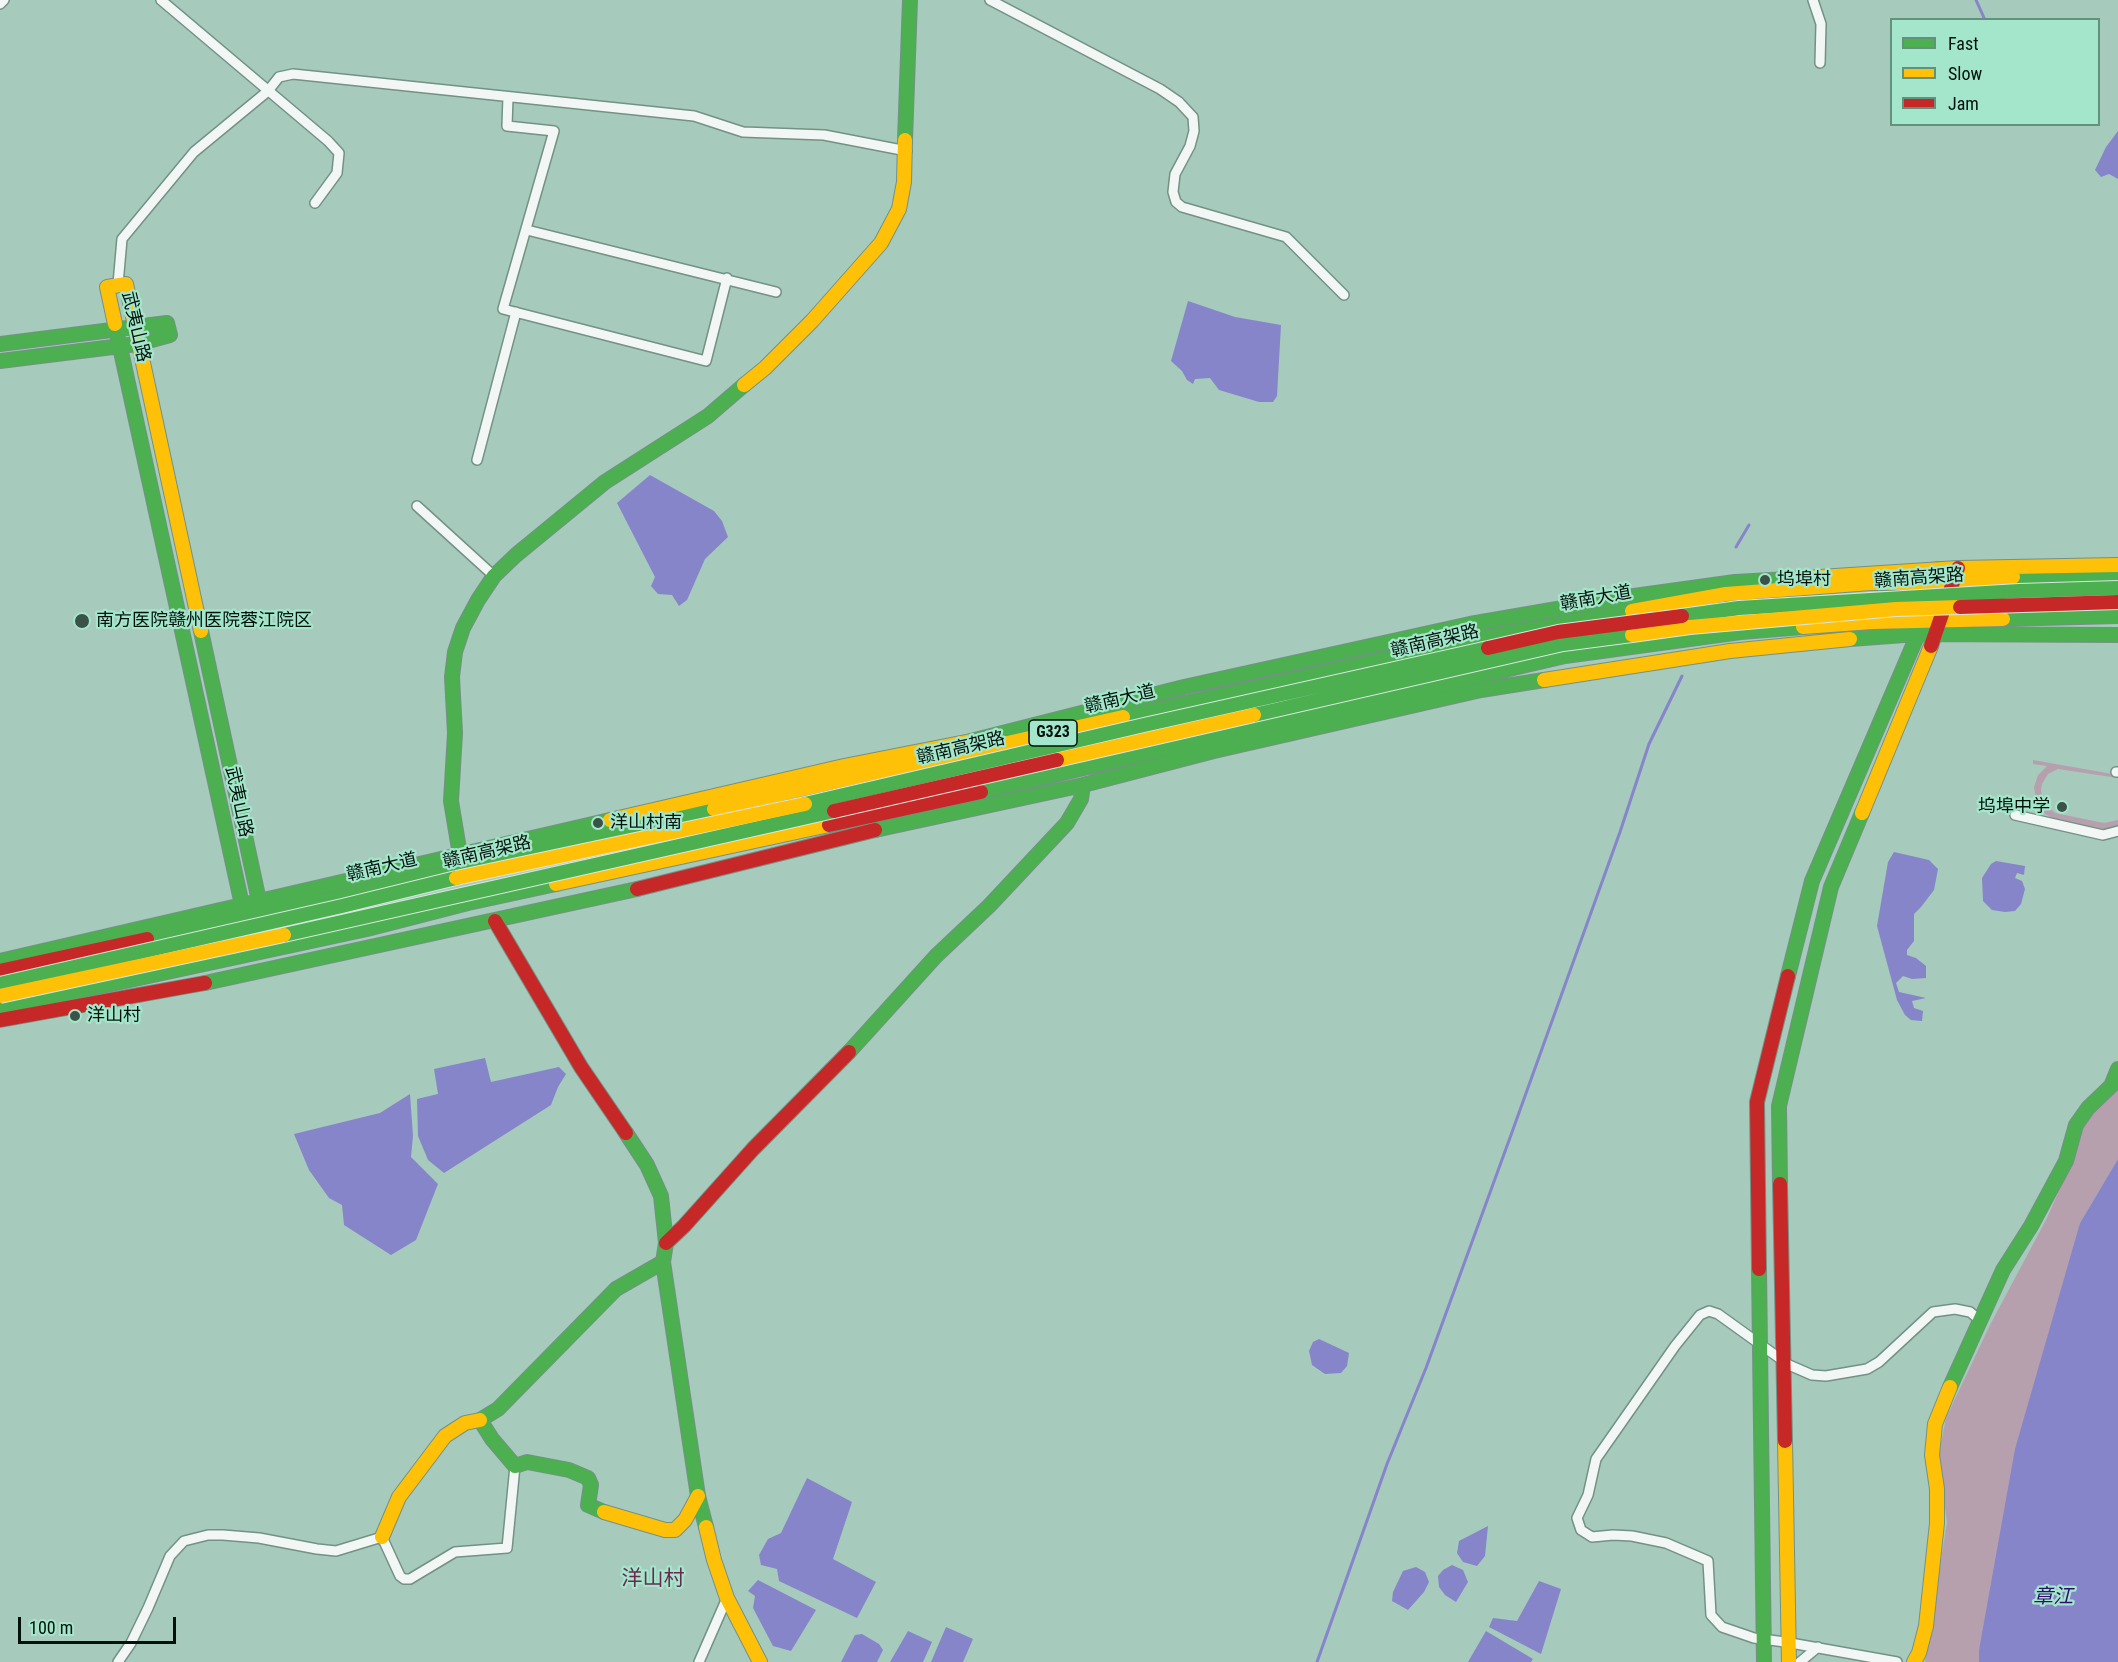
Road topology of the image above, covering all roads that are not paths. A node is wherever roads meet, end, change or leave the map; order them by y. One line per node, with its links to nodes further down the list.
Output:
1 (4, 0): 6 (street)
2 (161, 0): 8 (street)
3 (910, 0): 10 (main road)
4 (990, 0): 16 (street)
5 (1813, 0): 7 (street)
6 (0, 4)
7 (1820, 63)
8 (268, 91): 9 (street); 11 (street); 14 (street)
9 (508, 97): 10 (street); 12 (street)
10 (907, 152): 29 (main road)
11 (315, 203)
12 (526, 230): 13 (street); 17 (street)
13 (727, 278): 15 (street); 17 (street)
14 (118, 284): 18 (main road, 武夷山路); 19 (main road, 武夷山路)
15 (776, 292)
16 (1344, 295)
17 (516, 312): 24 (street)
18 (134, 327): 19 (main road); 21 (main road, 武夷山路); 21 (main road)
19 (117, 329): 20 (main road); 22 (main road, 武夷山路)
20 (0, 344)
21 (137, 344): 22 (main road); 55 (main road, 武夷山路)
22 (121, 346): 23 (main road); 56 (main road, 武夷山路)
23 (0, 361)
24 (477, 460)
25 (417, 506): 29 (street)
26 (2118, 565): 27 (main road)
27 (1958, 567): 28 (main road); 32 (main road)
28 (1938, 569): 34 (main road); 52 (main road)
29 (494, 576): 52 (main road)
30 (2118, 576): 31 (main road, 赣南大道 / G323)
31 (2005, 577): 32 (main road, 赣南大道 / G323); 40 (main road)
32 (1953, 582): 34 (main road, 赣南大道 / G323); 39 (main road)
33 (1871, 583): 34 (main road, 赣南大道 / G323); 41 (main road); 45 (main road, 赣南大道 / G323)
34 (1933, 583): 38 (main road)
35 (2118, 588): 63 (main road, 赣南高架路, bridge)
36 (2118, 602): 64 (main road, 赣南高架路, bridge)
37 (2118, 616): 40 (main road, G323)
38 (1924, 619): 39 (main road, G323); 41 (main road, G323); 42 (main road)
39 (1940, 619): 40 (main road, G323); 43 (main road)
40 (2005, 620)
41 (1872, 622): 48 (main road, G323)
42 (1918, 634): 43 (main road); 47 (main road); 71 (main road)
43 (1935, 634): 44 (main road); 72 (main road)
44 (2118, 635)
45 (993, 747): 46 (main road, 赣南大道 / G323); 48 (main road)
46 (882, 772): 49 (main road); 52 (main road, 赣南大道 / G323)
47 (1083, 785): 57 (main road); 68 (main road)
48 (1005, 787): 49 (main road, G323)
49 (892, 810): 54 (main road, G323)
50 (2015, 815): 51 (street)
51 (2118, 831)
52 (460, 862): 53 (main road, 赣南大道 / G323); 54 (main road); 55 (main road)
53 (358, 893): 55 (main road, 赣南大道 / G323); 58 (main road)
54 (468, 903): 58 (main road, G323)
55 (261, 908): 56 (main road, 赣南大道 / G323); 59 (main road, 武夷山路)
56 (243, 911): 60 (main road, 武夷山路); 61 (main road); 62 (main road, 赣南大道 / G323)
57 (495, 921): 66 (main road); 68 (main road)
58 (367, 929): 59 (main road, G323)
59 (270, 951): 60 (main road, G323)
60 (252, 954): 65 (main road, G323)
61 (0, 961)
62 (0, 971)
63 (0, 984)
64 (0, 996)
65 (0, 1008)
66 (0, 1020)
67 (2118, 1069): 70 (main road)
68 (666, 1243): 69 (main road)
69 (663, 1262): 73 (main road); 75 (main road)
70 (1980, 1320): 72 (street); 88 (main road)
71 (1760, 1344): 72 (street); 78 (main road); 78 (street)
72 (1783, 1361): 79 (main road)
73 (480, 1420): 74 (main road); 76 (main road)
74 (514, 1466): 75 (main road); 76 (street)
75 (698, 1496): 77 (main road)
76 (382, 1537): 81 (street)
77 (728, 1598): 82 (street); 83 (main road)
78 (1764, 1639): 79 (street); 84 (main road)
79 (1788, 1642): 80 (street); 85 (main road)
80 (1818, 1647): 86 (street); 87 (street)
81 (118, 1662)
82 (699, 1662)
83 (760, 1662)
84 (1764, 1662)
85 (1788, 1662)
86 (1800, 1662)
87 (1897, 1662)
88 (1914, 1662)

